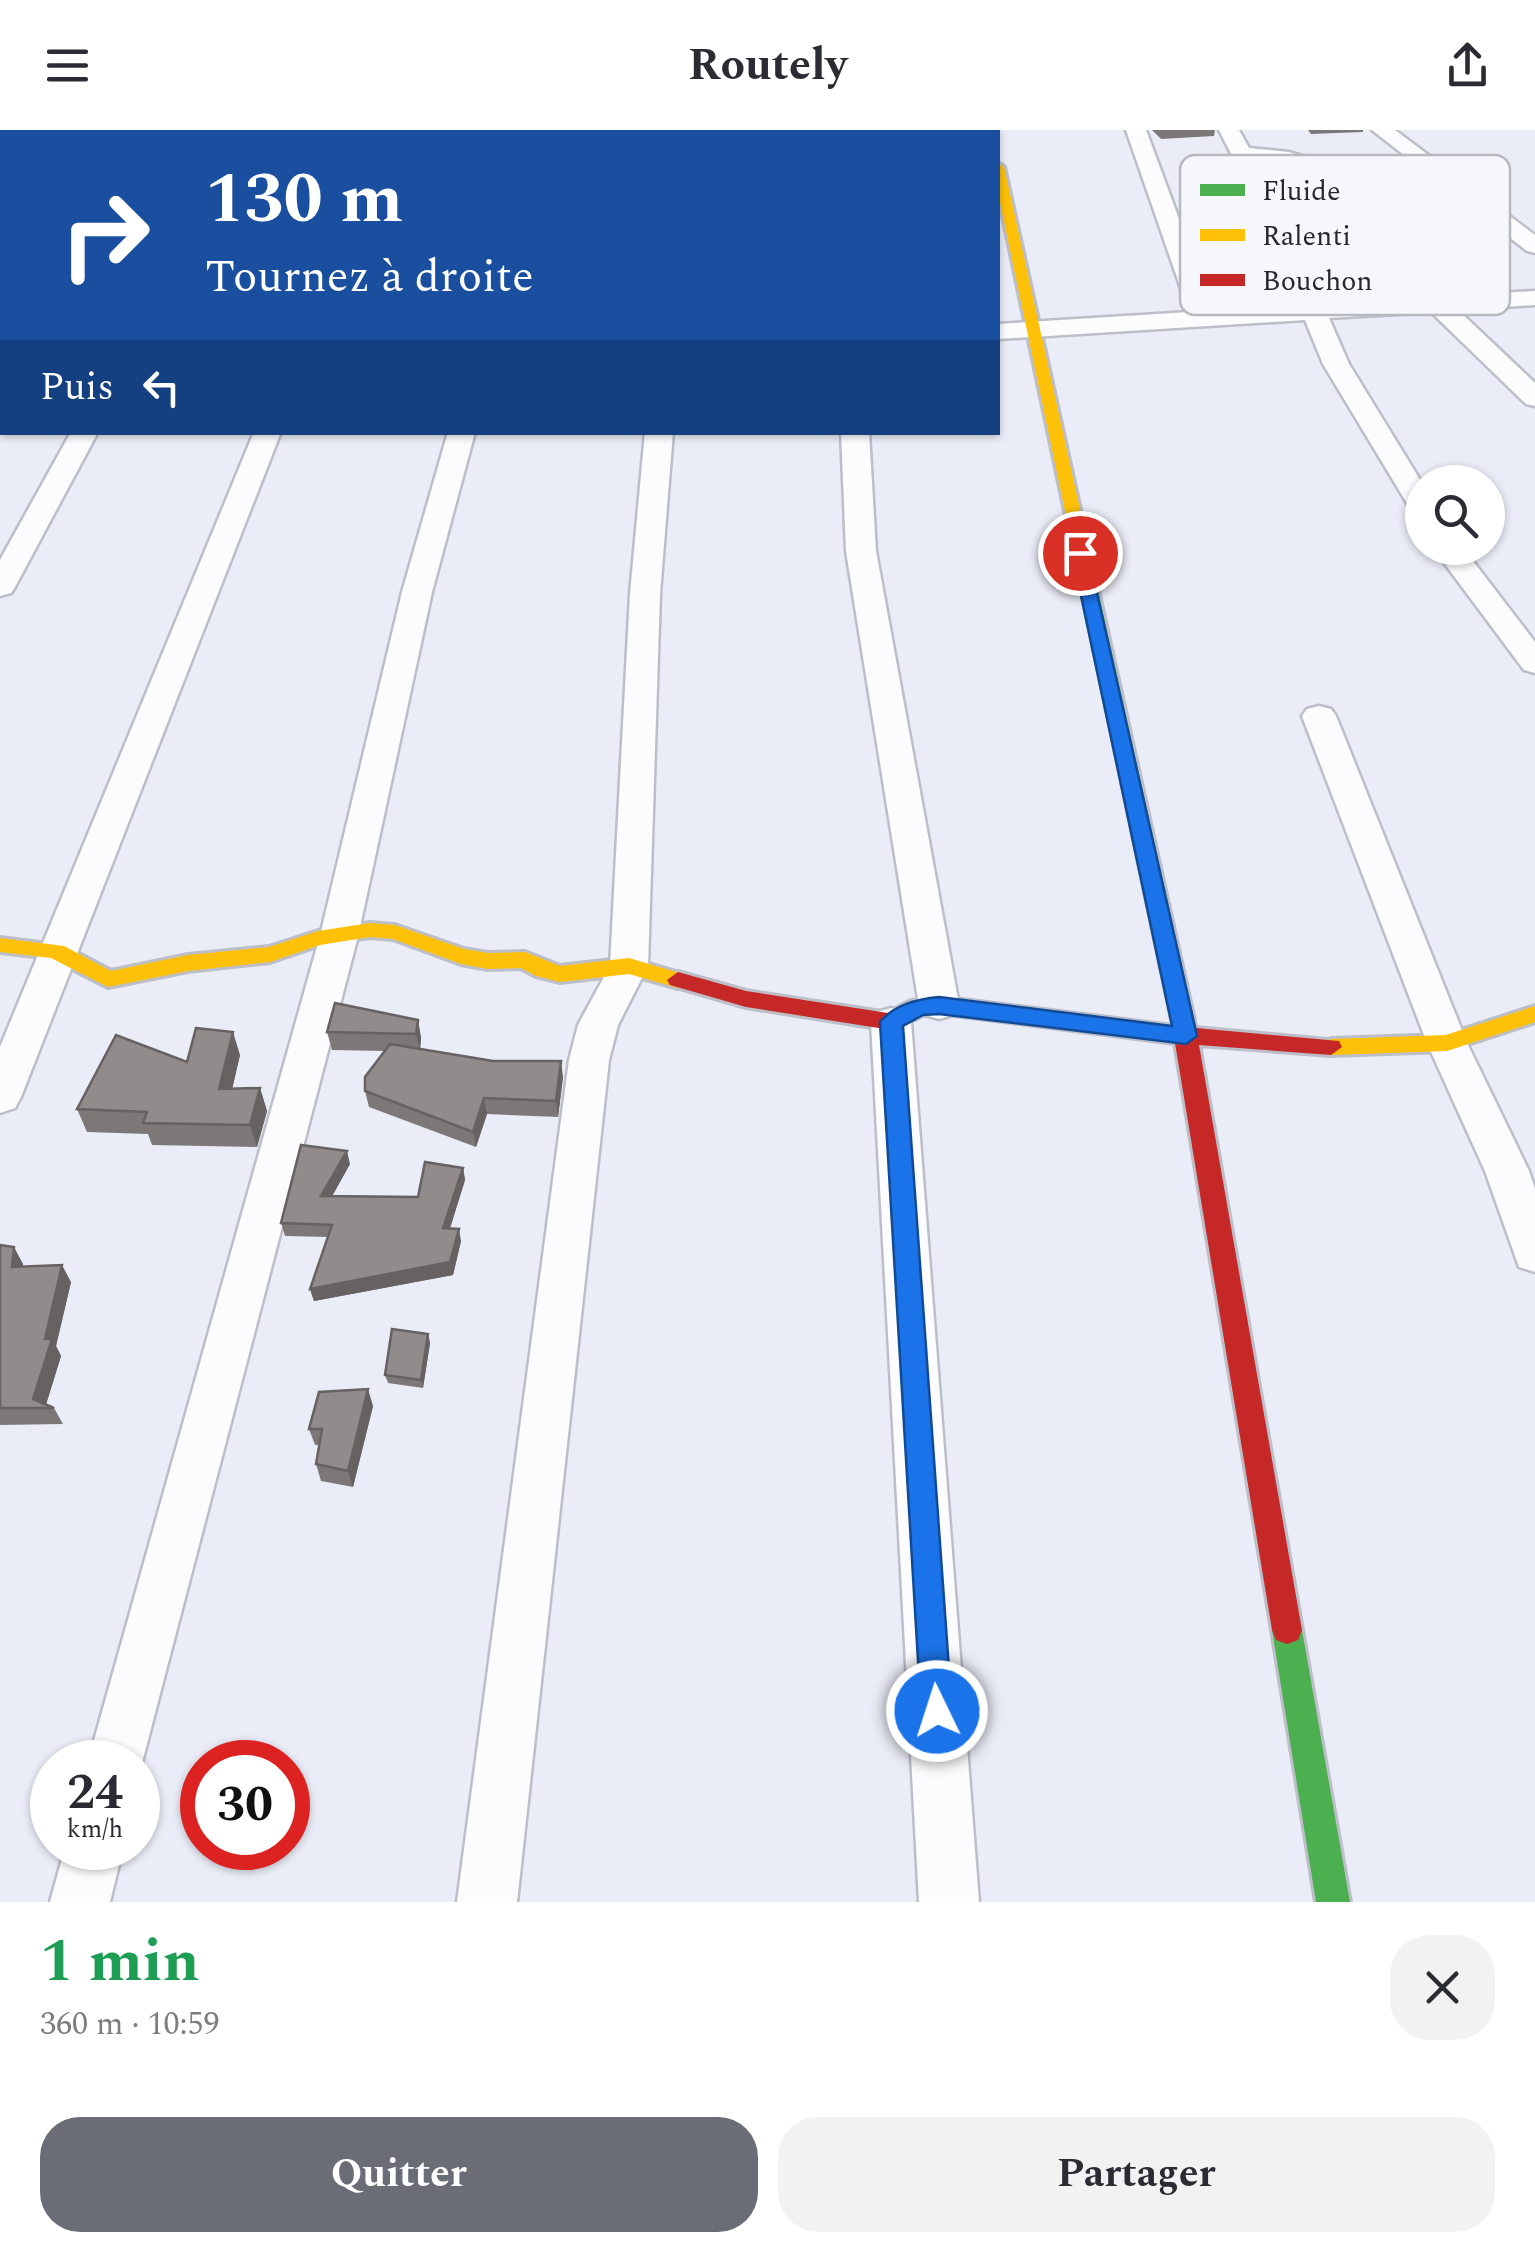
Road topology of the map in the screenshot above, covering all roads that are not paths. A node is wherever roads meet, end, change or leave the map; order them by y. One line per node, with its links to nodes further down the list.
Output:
1 (1136, 130): 10 (street)
2 (1229, 130): 4 (street)
3 (1382, 130): 6 (street)
4 (1241, 154): 5 (street)
5 (1253, 155)
6 (1415, 155)
7 (1000, 177): 17 (street)
8 (1510, 227): 9 (street)
9 (1535, 246)
10 (1180, 253)
11 (1535, 298): 12 (street)
12 (1510, 300)
13 (1239, 315): 16 (street)
14 (1314, 315): 25 (street)
15 (1448, 315): 19 (street)
16 (1203, 317): 17 (street)
17 (1031, 330): 18 (street); 37 (street)
18 (1000, 332)
19 (1535, 398)
20 (84, 435): 27 (street)
21 (267, 435): 32 (street)
22 (461, 435): 30 (street)
23 (659, 435): 33 (street)
24 (855, 435): 34 (street)
25 (1405, 478)
26 (1460, 565): 28 (street)
27 (0, 586)
28 (1535, 663)
29 (1319, 716): 38 (street)
30 (339, 936): 32 (street); 33 (street); 41 (street)
31 (0, 945): 32 (street)
32 (56, 952): 39 (street)
33 (629, 966): 36 (street); 44 (street)
34 (939, 1006): 36 (street); 37 (street)
35 (1535, 1014): 38 (street)
36 (891, 1022): 45 (street)
37 (1186, 1036): 38 (street); 46 (street)
38 (1446, 1043): 40 (street)
39 (0, 1096)
40 (1535, 1254)
41 (122, 1740)
42 (88, 1870): 43 (street)
43 (80, 1902)
44 (488, 1902)
45 (949, 1902)
46 (1332, 1902)

